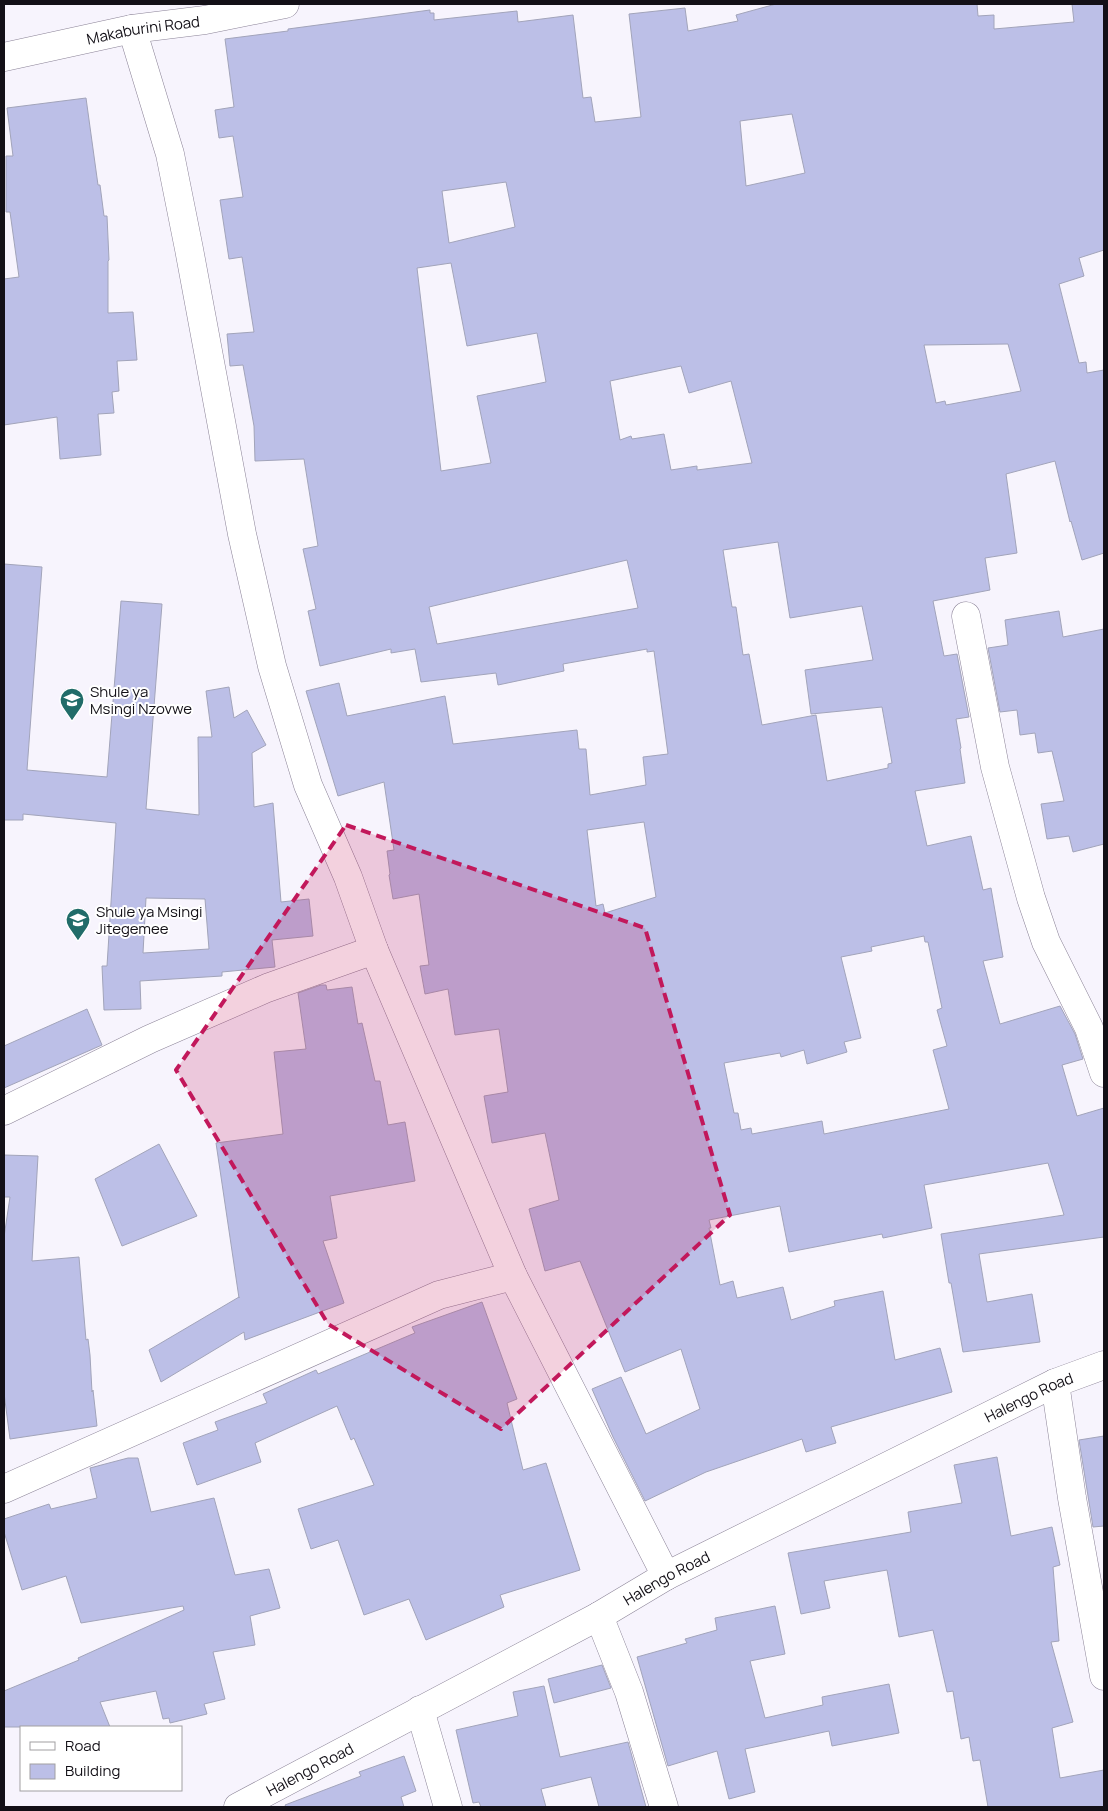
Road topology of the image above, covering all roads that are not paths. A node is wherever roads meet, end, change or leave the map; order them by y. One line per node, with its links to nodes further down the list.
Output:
1 (285, 4): 2 (street, Makaburini Road)
2 (132, 29): 3 (street, Makaburini Road); 5 (street)
3 (4, 57)
4 (966, 616): 6 (street)
5 (374, 950): 7 (street); 8 (street)
6 (1104, 1073)
7 (4, 1111)
8 (513, 1276): 11 (street); 12 (street)
9 (1104, 1365): 10 (street, Halengo Road)
10 (1055, 1383): 12 (street, Halengo Road); 14 (street)
11 (4, 1489)
12 (666, 1576): 13 (street, Halengo Road)
13 (599, 1616): 15 (street, Halengo Road); 18 (street)
14 (1104, 1676)
15 (420, 1710): 16 (street, Halengo Road); 17 (street)
16 (238, 1807)
17 (448, 1807)
18 (664, 1807)

